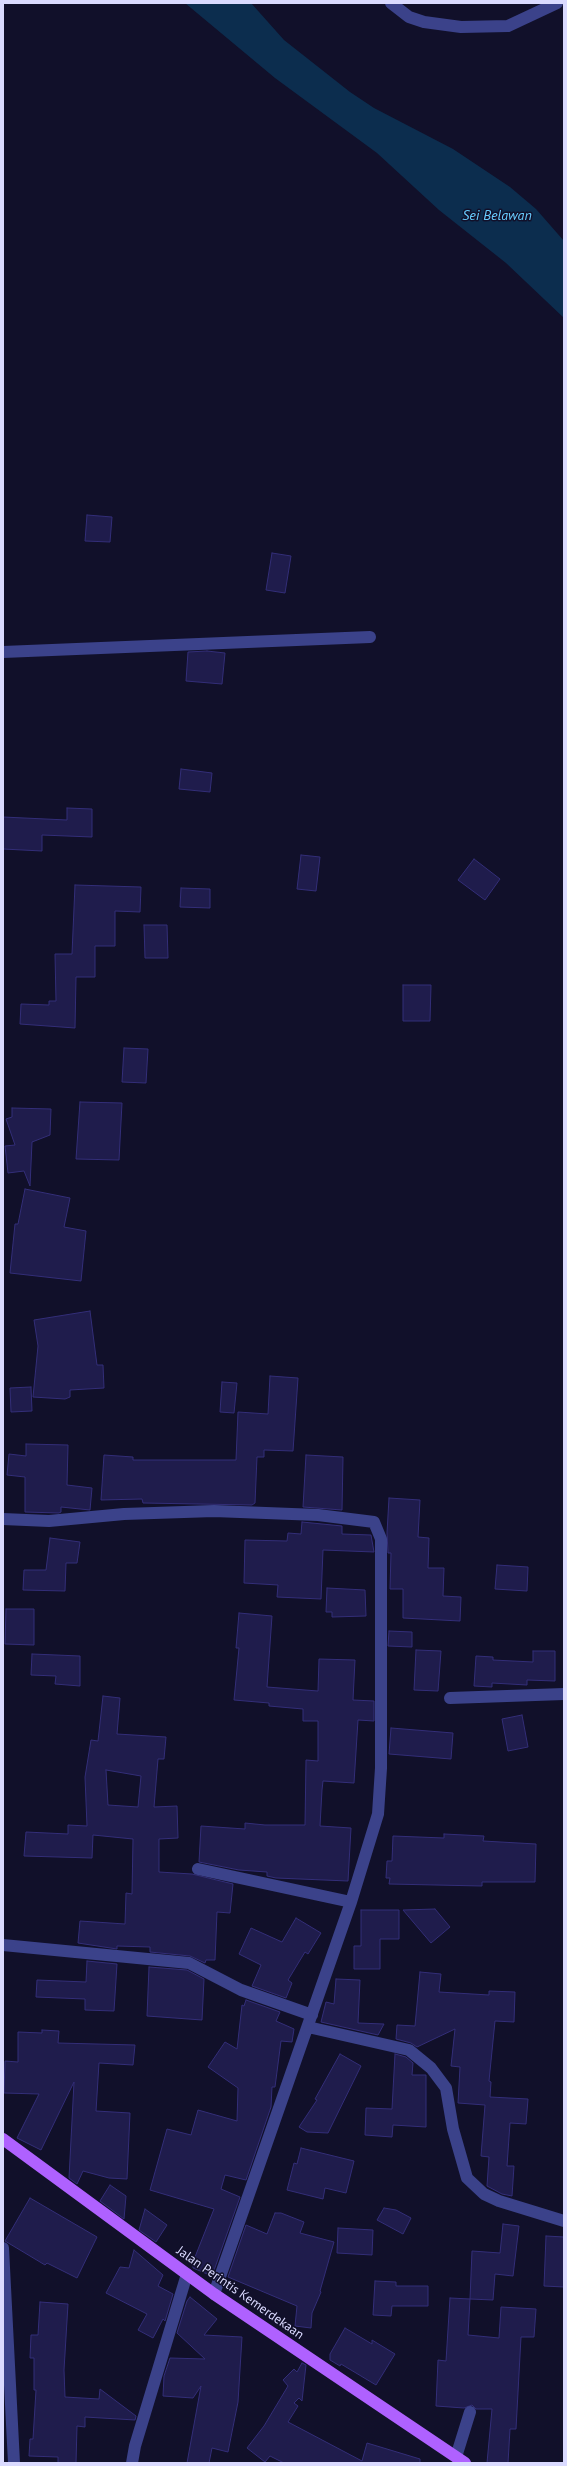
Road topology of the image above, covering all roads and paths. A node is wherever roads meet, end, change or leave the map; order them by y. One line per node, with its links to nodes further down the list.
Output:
1 (391, 3): 2 (street)
2 (557, 3)
3 (370, 637): 4 (street)
4 (3, 652)
5 (3, 1519): 9 (street)
6 (564, 1694): 7 (street)
7 (450, 1698)
8 (198, 1869): 9 (street)
9 (351, 1902): 11 (street)
10 (3, 1945): 11 (street)
11 (312, 2015): 12 (street)
12 (308, 2027): 14 (street); 17 (street)
13 (3, 2139): 16 (main road, Jalan Perintis Kemerdekaan)
14 (564, 2221)
15 (3, 2248): 20 (street)
16 (187, 2274): 17 (main road, Jalan Perintis Kemerdekaan); 21 (street)
17 (214, 2294): 19 (main road, Jalan Perintis Kemerdekaan)
18 (470, 2412): 19 (street)
19 (461, 2460)
20 (14, 2463)
21 (132, 2463)

